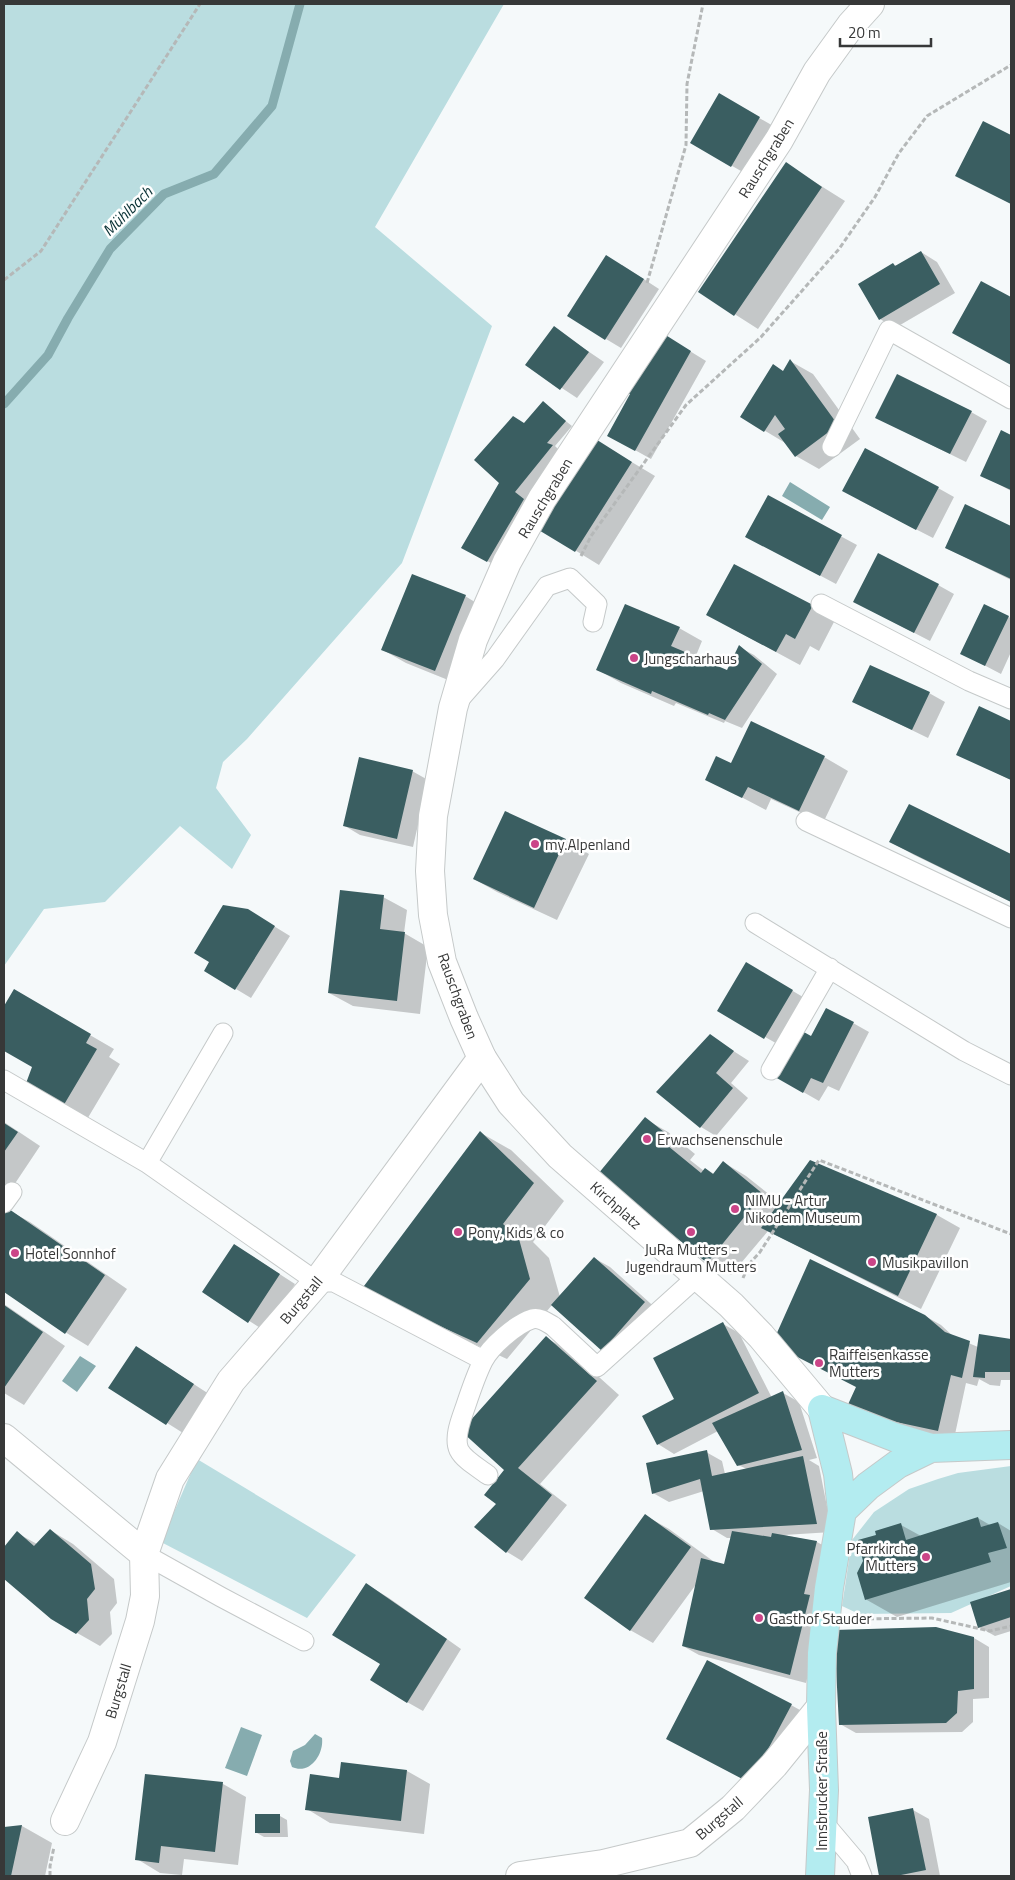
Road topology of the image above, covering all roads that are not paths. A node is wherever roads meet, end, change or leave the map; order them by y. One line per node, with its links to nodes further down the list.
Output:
1 (870, 4): 7 (street, Rauschgraben)
2 (1011, 399): 3 (lane)
3 (832, 447)
4 (821, 604): 6 (lane)
5 (593, 622): 7 (lane)
6 (1011, 699)
7 (452, 708): 13 (street, Rauschgraben)
8 (806, 821): 9 (lane)
9 (1011, 918)
10 (755, 923): 11 (lane)
11 (830, 968): 14 (lane); 15 (lane)
12 (223, 1033): 17 (lane)
13 (482, 1058): 18 (street, Kirchplatz); 19 (street, Burgstall)
14 (771, 1070)
15 (1011, 1075)
16 (4, 1080): 17 (lane)
17 (147, 1163): 19 (lane)
18 (698, 1276): 20 (lane); 21 (street, Kirchplatz)
19 (317, 1282): 20 (lane); 27 (street, Burgstall)
20 (483, 1360): 25 (lane)
21 (822, 1409): 24 (main road, Kirchplatz); 26 (main road, Kirchplatz)
22 (4, 1438): 27 (street)
23 (1011, 1445): 24 (main road, Kirchplatz)
24 (931, 1448): 26 (main road, Kirchplatz)
25 (488, 1475)
26 (842, 1511): 29 (main road, Kirchplatz)
27 (144, 1554): 28 (lane); 30 (street, Burgstall)
28 (304, 1641)
29 (821, 1707): 31 (main road, Innsbrucker Straße); 32 (street, Burgstall)
30 (65, 1821)
31 (823, 1822): 33 (main road, Innsbrucker Straße); 34 (lane)
32 (520, 1876)
33 (820, 1876)
34 (862, 1876)

